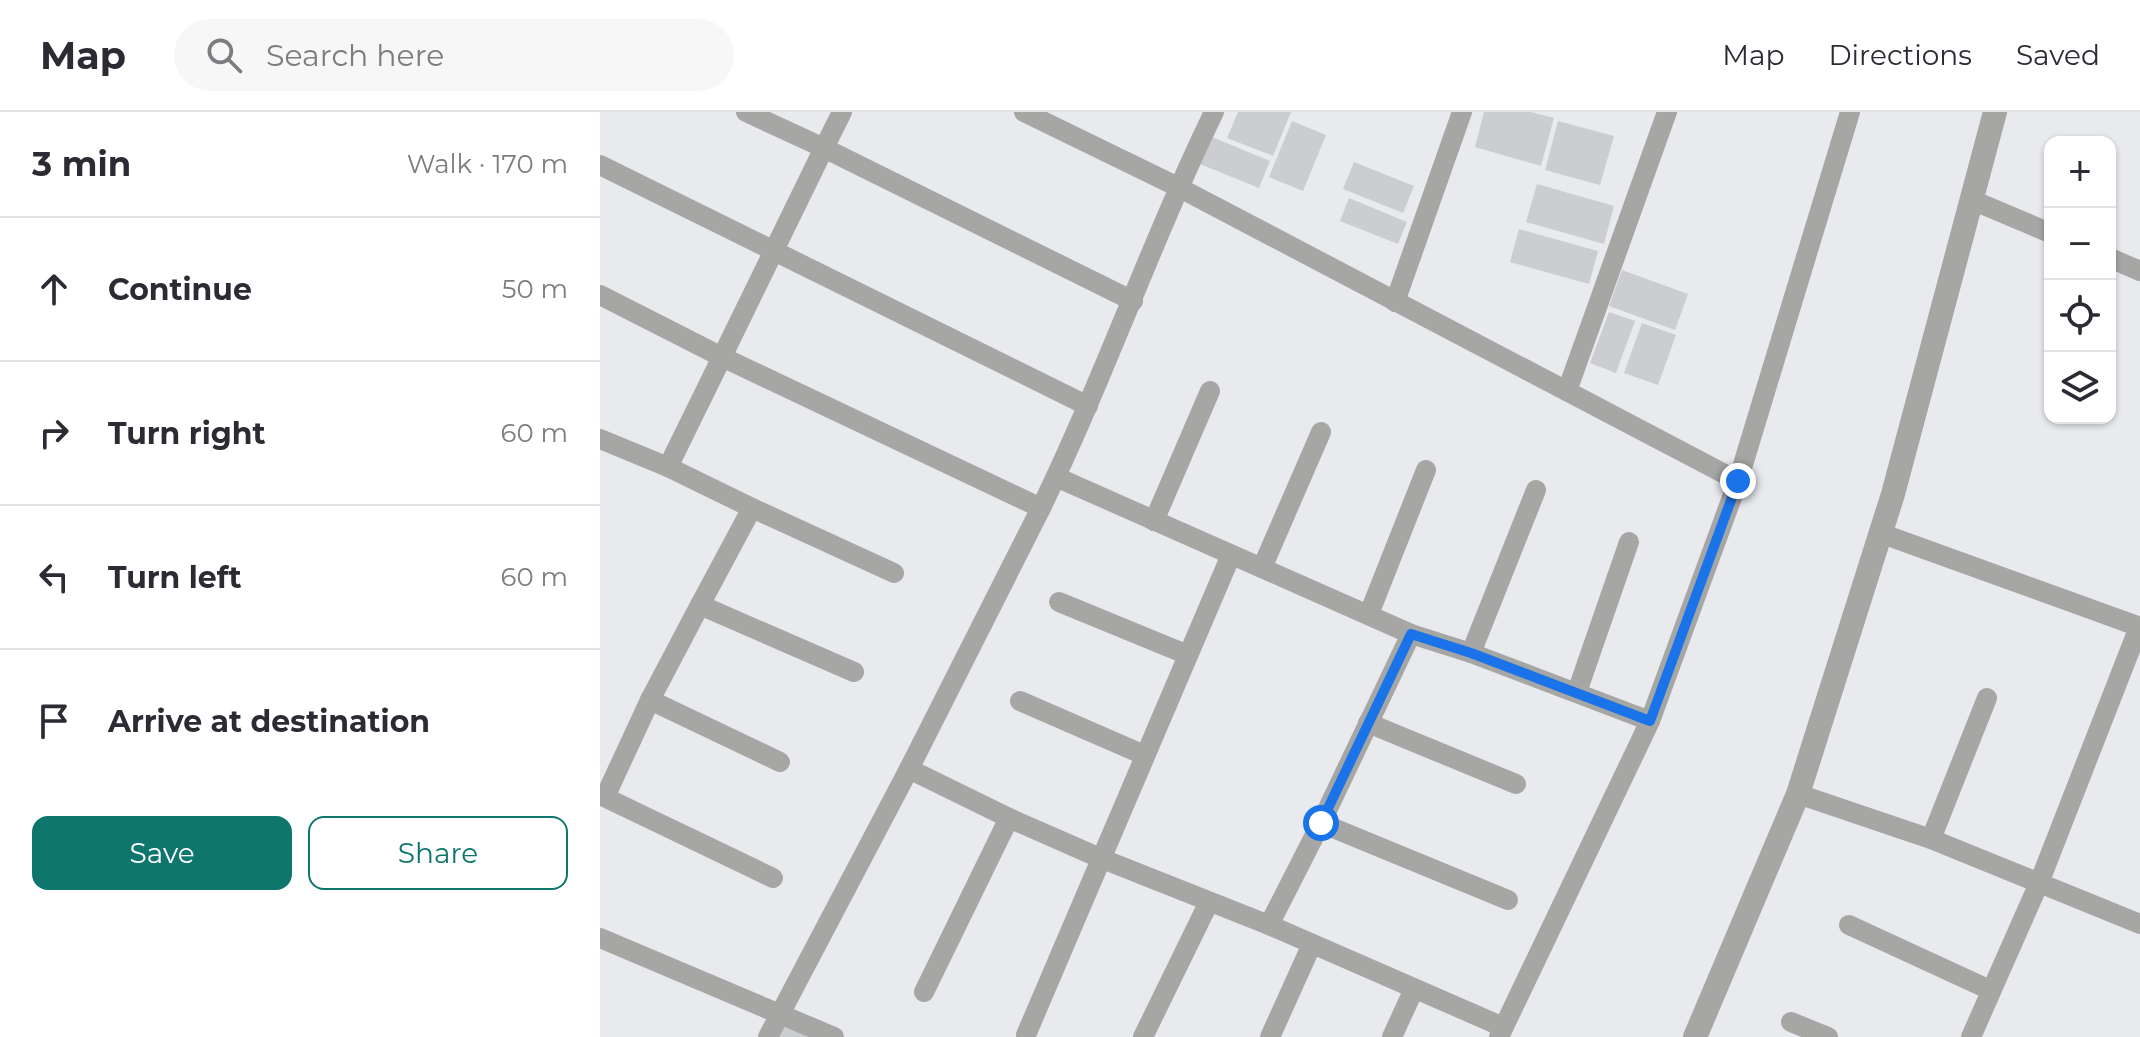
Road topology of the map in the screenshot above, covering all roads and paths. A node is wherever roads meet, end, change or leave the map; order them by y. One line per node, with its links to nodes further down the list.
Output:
1 (746, 112): 9 (street)
2 (842, 112): 9 (street)
3 (1024, 112): 11 (street)
4 (1214, 112): 11 (street)
5 (1462, 112): 19 (street)
6 (1667, 112): 22 (street)
7 (1850, 112): 29 (street)
8 (1995, 112): 12 (street)
9 (824, 148): 14 (street); 18 (street)
10 (600, 165): 14 (street)
11 (1178, 187): 18 (street); 19 (street)
12 (1972, 200): 13 (street); 34 (street)
13 (2044, 230)
14 (774, 251): 20 (street); 23 (street)
15 (2116, 261): 16 (street)
16 (2140, 271)
17 (600, 295): 20 (street)
18 (1133, 301): 23 (street)
19 (1395, 302): 22 (street)
20 (722, 357): 26 (street); 32 (street)
21 (1210, 391): 33 (street)
22 (1567, 391): 29 (street)
23 (1088, 406): 28 (street)
24 (1321, 432): 37 (street)
25 (600, 439): 26 (street)
26 (668, 467): 31 (street)
27 (1426, 470): 41 (street)
28 (1056, 477): 32 (street); 33 (street)
29 (1738, 481): 51 (street)
30 (1536, 490): 44 (street)
31 (752, 508): 38 (street); 40 (street)
32 (1041, 508): 55 (street)
33 (1154, 521): 36 (street)
34 (1880, 533): 42 (street); 57 (street)
35 (1629, 542): 47 (street)
36 (1231, 555): 37 (street); 45 (street)
37 (1262, 568): 41 (street)
38 (894, 573)
39 (1059, 602): 45 (street)
40 (700, 605): 46 (street); 49 (street)
41 (1369, 614): 43 (street)
42 (2139, 627): 64 (street)
43 (1411, 634): 44 (street); 52 (street)
44 (1471, 653): 47 (street)
45 (1188, 655): 53 (street)
46 (854, 672)
47 (1577, 692): 51 (street)
48 (1987, 698): 61 (street)
49 (650, 700): 54 (street); 58 (street)
50 (1020, 701): 53 (street)
51 (1650, 721): 77 (street)
52 (1368, 723): 56 (street); 60 (street)
53 (1144, 755): 62 (street)
54 (780, 762)
55 (909, 769): 59 (street); 75 (street)
56 (1516, 784)
57 (1798, 794): 61 (street); 84 (street)
58 (602, 796): 63 (street)
59 (1009, 818): 62 (street); 74 (street)
60 (1321, 823): 65 (street); 68 (street)
61 (1931, 839): 64 (street)
62 (1100, 858): 66 (street); 78 (street)
63 (773, 878)
64 (2039, 883): 67 (street); 73 (street)
65 (1508, 900)
66 (1209, 902): 68 (street); 81 (street)
67 (2139, 921)
68 (1269, 925): 71 (street)
69 (1849, 925): 73 (street)
70 (600, 938): 75 (street)
71 (1312, 944): 72 (street); 82 (street)
72 (1414, 989): 77 (street); 83 (street)
73 (1990, 990): 86 (street)
74 (924, 992)
75 (780, 1014): 79 (street); 80 (street)
76 (1791, 1022): 85 (street)
77 (1501, 1032)
78 (1026, 1035)
79 (768, 1037)
80 (834, 1037)
81 (1143, 1037)
82 (1270, 1037)
83 (1392, 1037)
84 (1695, 1037)
85 (1828, 1037)
86 (1971, 1037)

